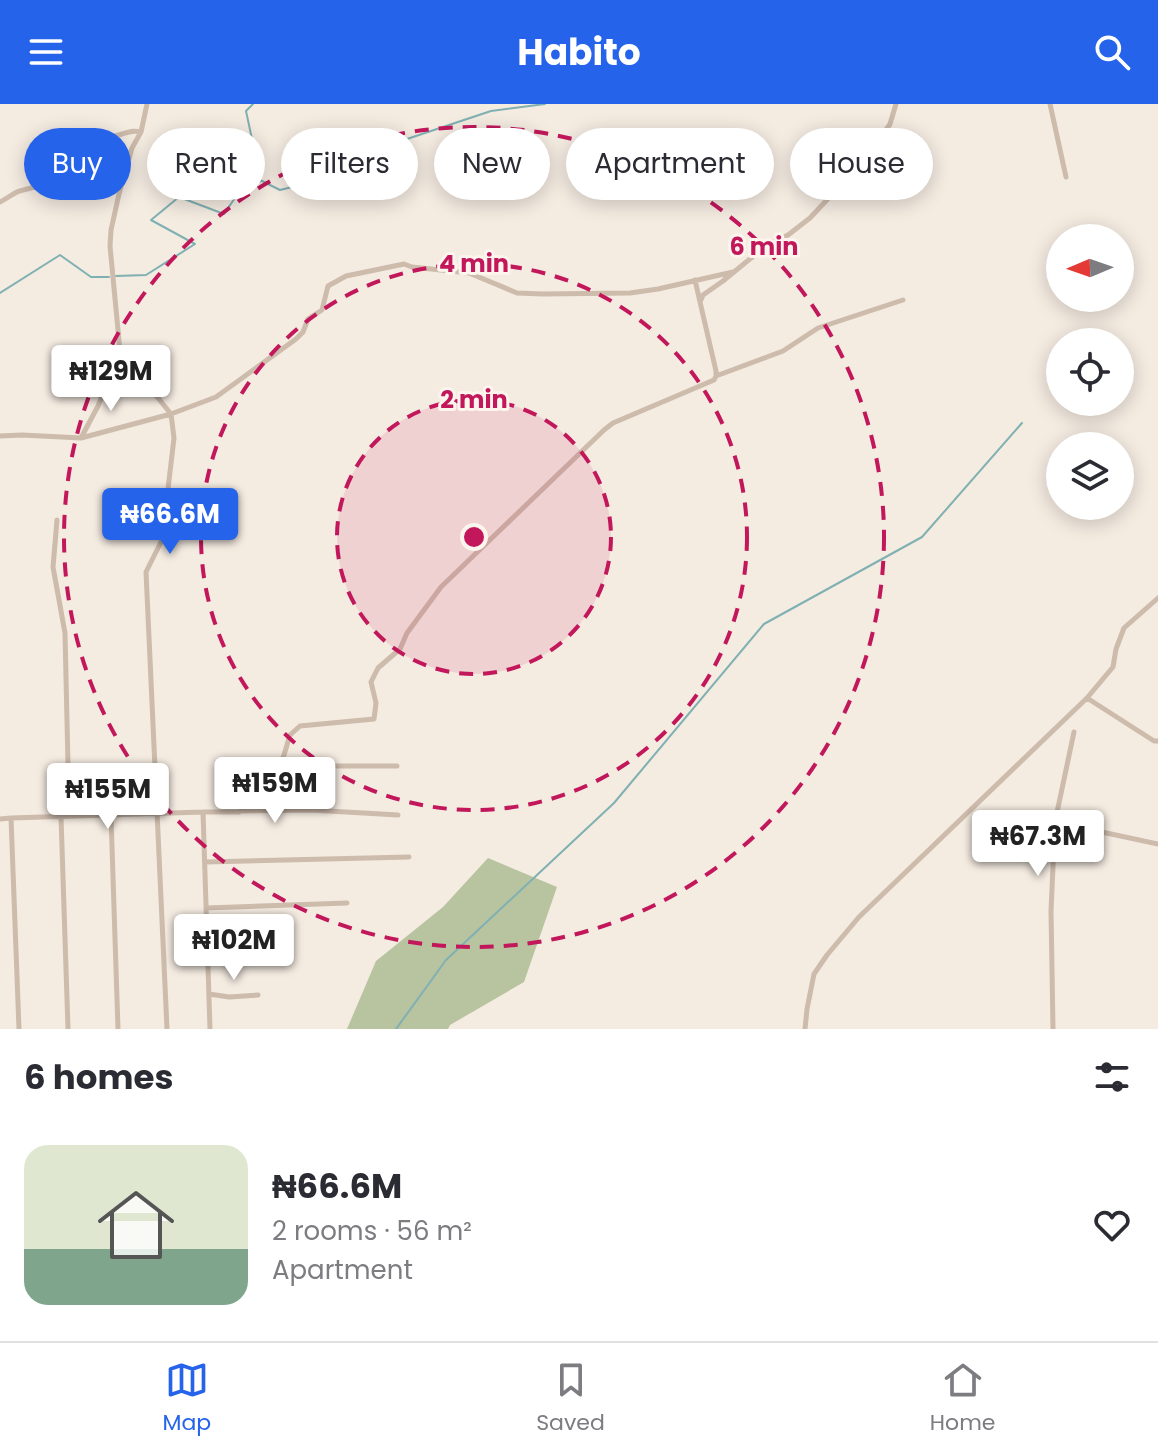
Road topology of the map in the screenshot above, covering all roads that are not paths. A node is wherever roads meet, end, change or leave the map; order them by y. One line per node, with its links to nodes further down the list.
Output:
1 (147, 104): 4 (street)
2 (896, 104): 7 (street)
3 (1050, 104): 5 (street)
4 (141, 132): 6 (street); 11 (street)
5 (1066, 177)
6 (0, 202)
7 (734, 272): 8 (street); 10 (street)
8 (695, 280): 10 (street); 13 (street)
9 (903, 300): 12 (street)
10 (700, 302): 12 (street)
11 (120, 351): 13 (street); 15 (street)
12 (716, 376): 22 (street)
13 (171, 414): 15 (street); 25 (street)
14 (0, 436): 15 (street)
15 (81, 438)
16 (57, 520): 28 (street)
17 (1158, 598): 18 (street)
18 (1087, 698): 20 (street); 45 (street)
19 (1074, 732): 32 (street)
20 (1158, 741)
21 (397, 766): 22 (street)
22 (275, 773): 24 (street)
23 (203, 812): 24 (street); 25 (street); 35 (street)
24 (239, 812): 26 (street)
25 (159, 813): 27 (street); 43 (street)
26 (398, 815)
27 (111, 816): 28 (street); 42 (street)
28 (61, 817): 29 (street); 41 (street)
29 (11, 818): 30 (street); 40 (street)
30 (0, 819)
31 (978, 822): 32 (street)
32 (1055, 822): 33 (street); 46 (street)
33 (1158, 844)
34 (409, 857): 35 (street)
35 (205, 862): 37 (street)
36 (347, 903): 37 (street)
37 (206, 908): 38 (street)
38 (209, 994): 39 (street); 44 (street)
39 (258, 995)
40 (19, 1029)
41 (68, 1029)
42 (118, 1029)
43 (167, 1029)
44 (210, 1029)
45 (805, 1029)
46 (1053, 1029)

